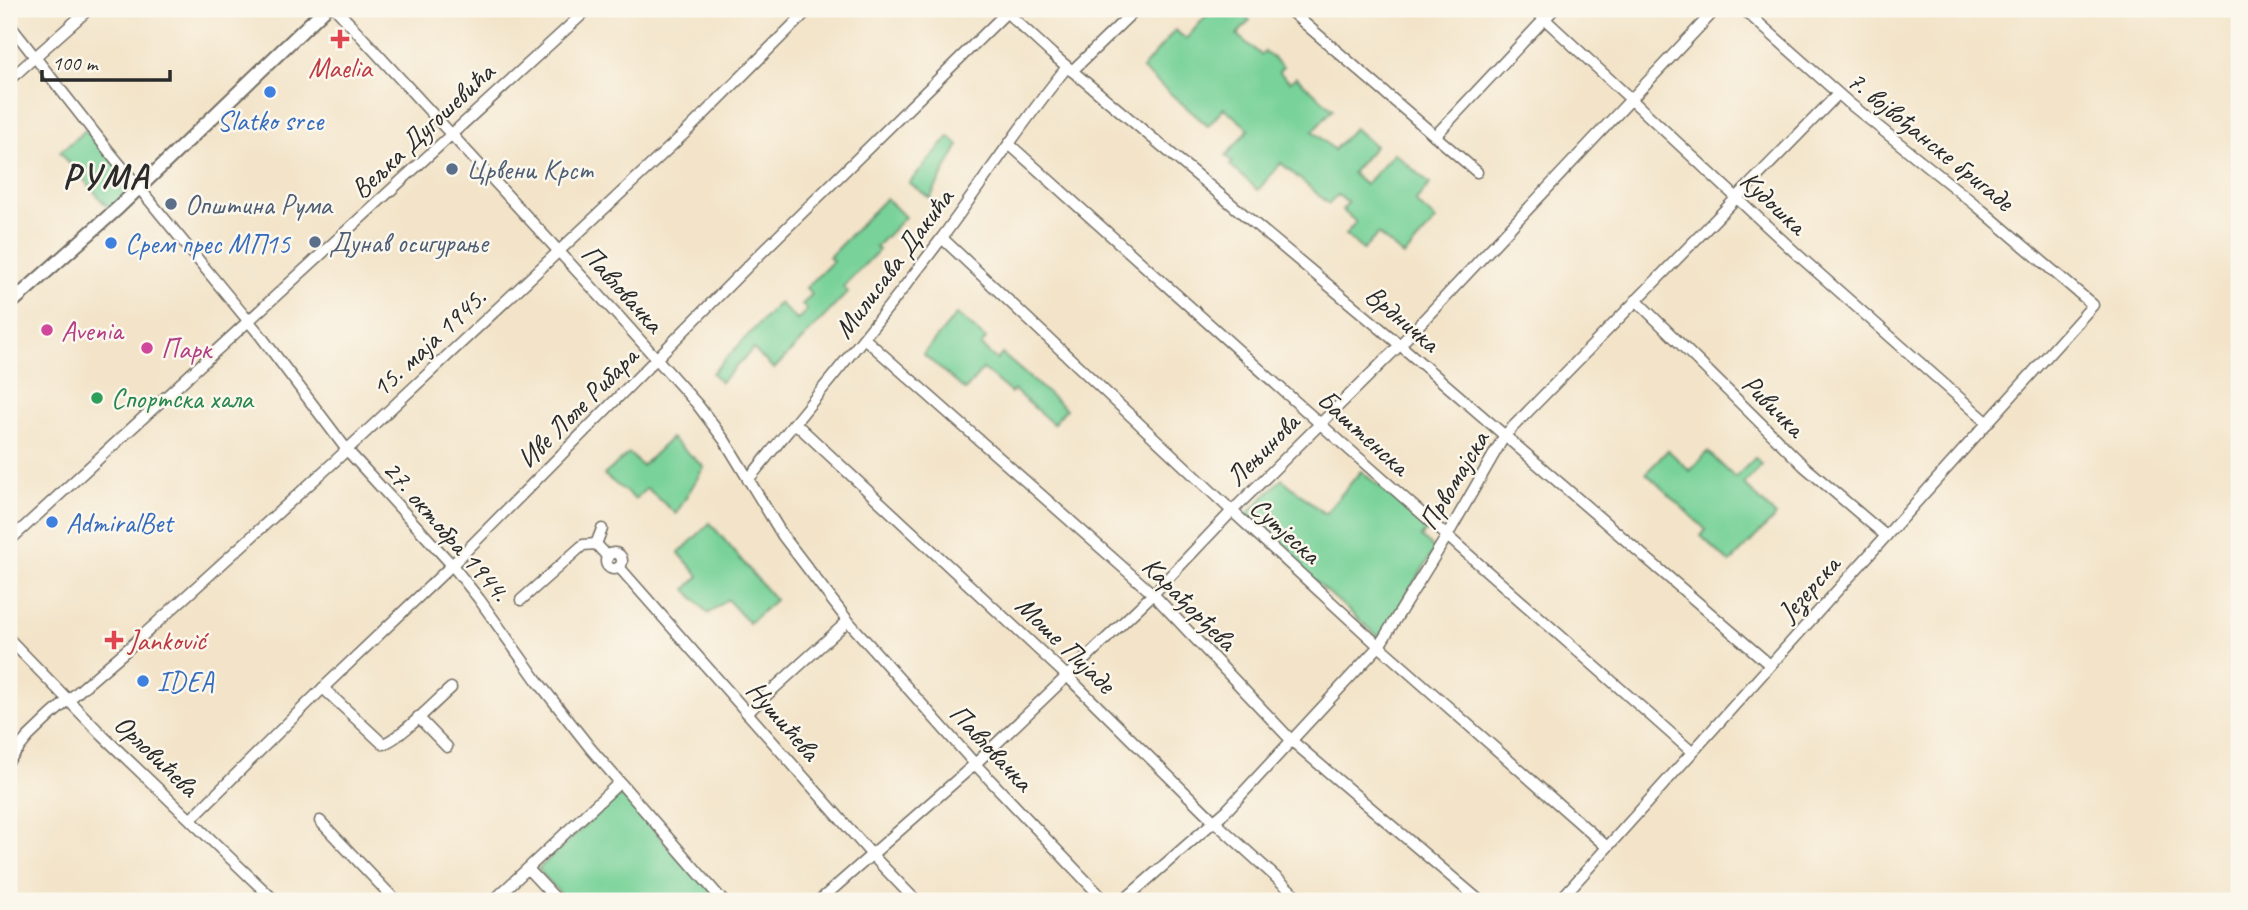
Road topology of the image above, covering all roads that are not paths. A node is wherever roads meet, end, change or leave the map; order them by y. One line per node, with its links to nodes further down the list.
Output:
1 (89, 9): 15 (street)
2 (326, 9): 24 (main road)
3 (336, 9): 20 (street, Павловачка)
4 (588, 9): 20 (street, Вељка Дугошевића)
5 (809, 9): 27 (street, 15. маја 1945.)
6 (1136, 9): 16 (street, Милисава Дакића)
7 (1288, 9): 21 (street)
8 (1535, 9): 13 (street, Кудошка)
9 (1554, 9): 13 (street)
10 (1716, 9): 19 (street, Лењинова)
11 (1742, 9): 18 (street, 7. војвођанске бригаде)
12 (1007, 10): 16 (street, Врдничка); 34 (street, Иве Лоле Рибара)
13 (1545, 18): 19 (street, Кудошка); 21 (street)
14 (9, 24): 15 (street, 27. октобра 1944.)
15 (35, 57): 17 (street); 24 (street, 27. октобра 1944.)
16 (1070, 69): 22 (street, Милисава Дакића); 33 (street, Врдничка)
17 (9, 80)
18 (1838, 94): 25 (street, Првомајска); 30 (street, 7. војвођанске бригаде)
19 (1632, 100): 25 (street, Кудошка); 33 (street, Лењинова)
20 (451, 134): 27 (street, Павловачка); 31 (street, Вељка Дугошевића)
21 (1435, 135): 23 (street)
22 (1009, 144): 26 (street, Милисава Дакића); 37 (street, Баштенска)
23 (1477, 172)
24 (139, 187): 29 (main road); 31 (street, 27. октобра 1944.)
25 (1737, 199): 28 (street, Првомајска); 36 (street, Кудошка)
26 (942, 237): 32 (street, Милисава Дакића); 41 (street, Сутјеска)
27 (558, 251): 34 (street, Павловачка); 39 (street, 15. маја 1945.)
28 (1636, 300): 38 (street, Првомајска); 44 (street, Ривичка)
29 (9, 305)
30 (2092, 305): 36 (street, Језерска)
31 (250, 322): 39 (street, 27. октобра 1944.); 45 (street, Вељка Дугошевића)
32 (865, 339): 35 (street, Милисава Дакића); 48 (street, Карађорђева)
33 (1400, 345): 37 (street, Лењинова); 38 (street, Врдничка)
34 (656, 359): 40 (street, Павловачка); 47 (street, Иве Лоле Рибара)
35 (796, 423): 40 (street, Милисава Дакића); 54 (street, Моше Пијаде)
36 (1988, 423): 44 (street, Језерска)
37 (1320, 424): 41 (street, Лењинова); 43 (street, Баштенска)
38 (1505, 435): 43 (street, Првомајска); 53 (street, Врдничка)
39 (347, 450): 47 (street, 27. октобра 1944.); 57 (street, 15. маја 1945.)
40 (748, 480): 50 (street, Павловачка)
41 (1232, 512): 48 (street, Лењинова); 52 (street, Сутјеска)
42 (602, 529): 46 (street)
43 (1447, 536): 52 (street, Првомајска); 62 (street, Баштенска)
44 (1886, 536): 53 (street, Језерска)
45 (9, 541)
46 (596, 544): 49 (street); 58 (street, Нушићева)
47 (452, 565): 55 (street, Иве Лоле Рибара); 65 (street, 27. октобра 1944.)
48 (1153, 594): 54 (street, Лењинова); 60 (street, Карађорђева)
49 (521, 600)
50 (848, 621): 58 (street); 64 (street, Павловачка)
51 (9, 639): 57 (street, Орловићева)
52 (1379, 646): 60 (street, Првомајска); 69 (street, Сутјеска)
53 (1770, 665): 62 (street, Језерска)
54 (1068, 677): 64 (street, Лењинова); 68 (street, Моше Пијаде)
55 (323, 688): 59 (street); 66 (street, Иве Лоле Рибара)
56 (451, 688): 59 (street)
57 (68, 699): 63 (street, 15. маја 1945.); 66 (street, Орловићева)
58 (747, 713): 70 (street, Нушићева)
59 (418, 718): 61 (street)
60 (1292, 741): 68 (street, Првомајска); 82 (street, Карађорђева)
61 (447, 747)
62 (1692, 752): 69 (street, Језерска)
63 (9, 760)
64 (975, 764): 70 (street, Лењинова); 79 (street, Павловачка)
65 (619, 783): 71 (street); 76 (street, 27. октобра 1944.)
66 (191, 819): 72 (street, Орловићева)
67 (320, 821): 73 (street)
68 (1215, 822): 80 (street, Првомајска); 81 (street, Моше Пијаде)
69 (1607, 847): 83 (street, Језерска)
70 (873, 856): 77 (street, Лењинова); 78 (street, Нушићева)
71 (528, 869): 74 (street); 75 (street)
72 (275, 901)
73 (396, 901)
74 (493, 901)
75 (558, 901)
76 (723, 901)
77 (819, 901)
78 (916, 901)
79 (1105, 901)
80 (1123, 901)
81 (1302, 901)
82 (1480, 901)
83 (1559, 901)

